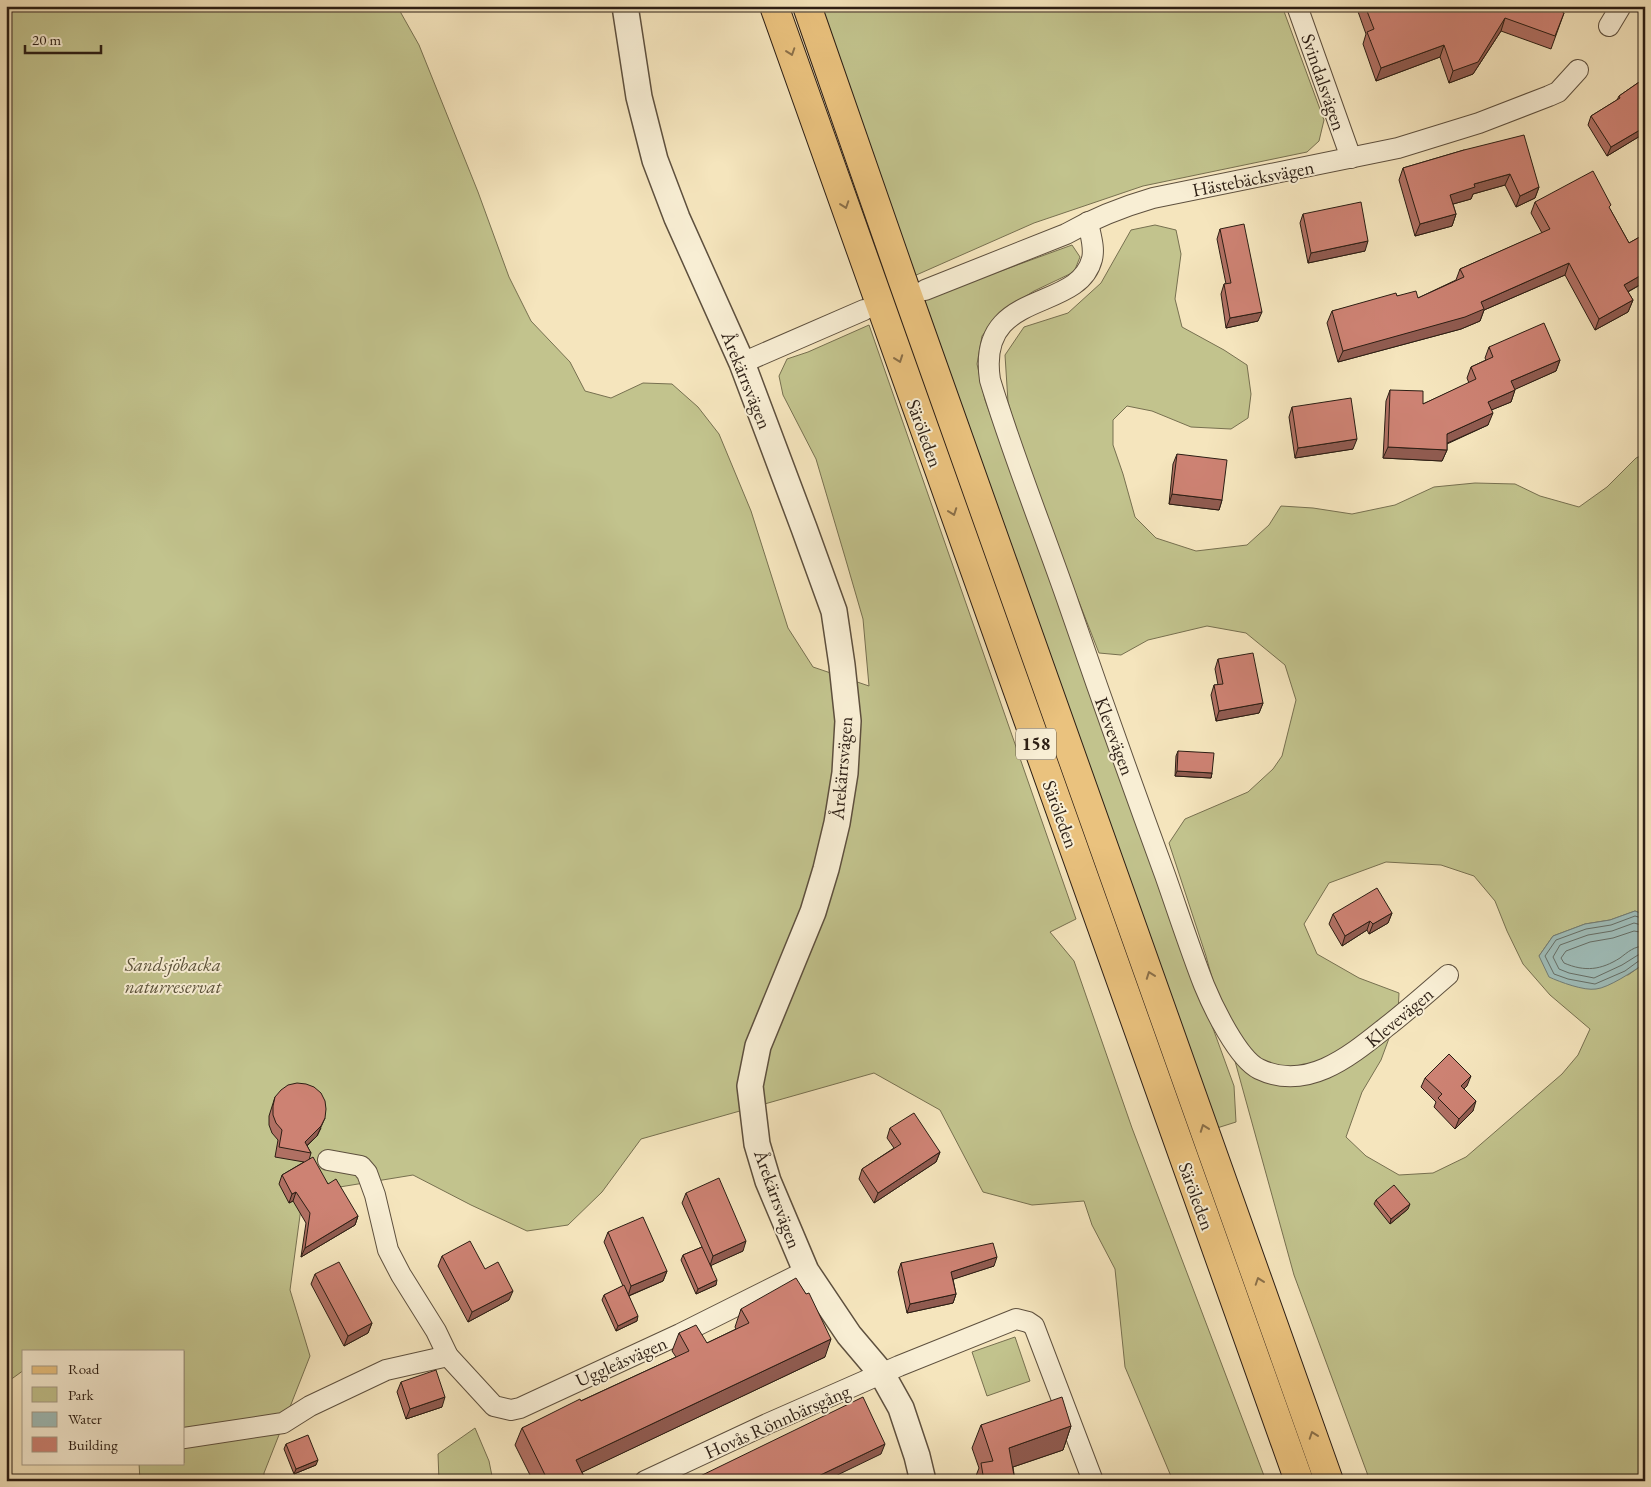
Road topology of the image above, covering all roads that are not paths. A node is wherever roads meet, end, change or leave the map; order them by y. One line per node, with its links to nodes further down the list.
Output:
1 (625, 6): 12 (street, Årekärrsvägen)
2 (774, 6): 22 (main road, Säröleden / 158, one-way to 22)
3 (807, 6): 23 (main road, Säröleden / 158, one-way to 3)
4 (1297, 6): 8 (street, Svindalsvägen)
5 (1621, 6): 6 (street)
6 (1609, 26)
7 (1578, 70): 8 (street, Hästebäcksvägen)
8 (1351, 158): 9 (street, Hästebäcksvägen)
9 (1088, 222): 10 (street, Hästebäcksvägen); 13 (street, Klevevägen)
10 (925, 290)
11 (864, 310): 12 (street)
12 (742, 363): 15 (street, Årekärrsvägen)
13 (1448, 975)
14 (328, 1160): 16 (street, Uggleåsvägen)
15 (806, 1271): 16 (street, Uggleåsvägen); 17 (street, Årekärrsvägen)
16 (448, 1356): 18 (street)
17 (882, 1374): 19 (street, Hovås Rönnbärsgång); 20 (street, Årekärrsvägen); 21 (street, Hovås Rönnbärsgång)
18 (185, 1438)
19 (645, 1481)
20 (922, 1481)
21 (1093, 1481)
22 (1299, 1481)
23 (1329, 1481)

